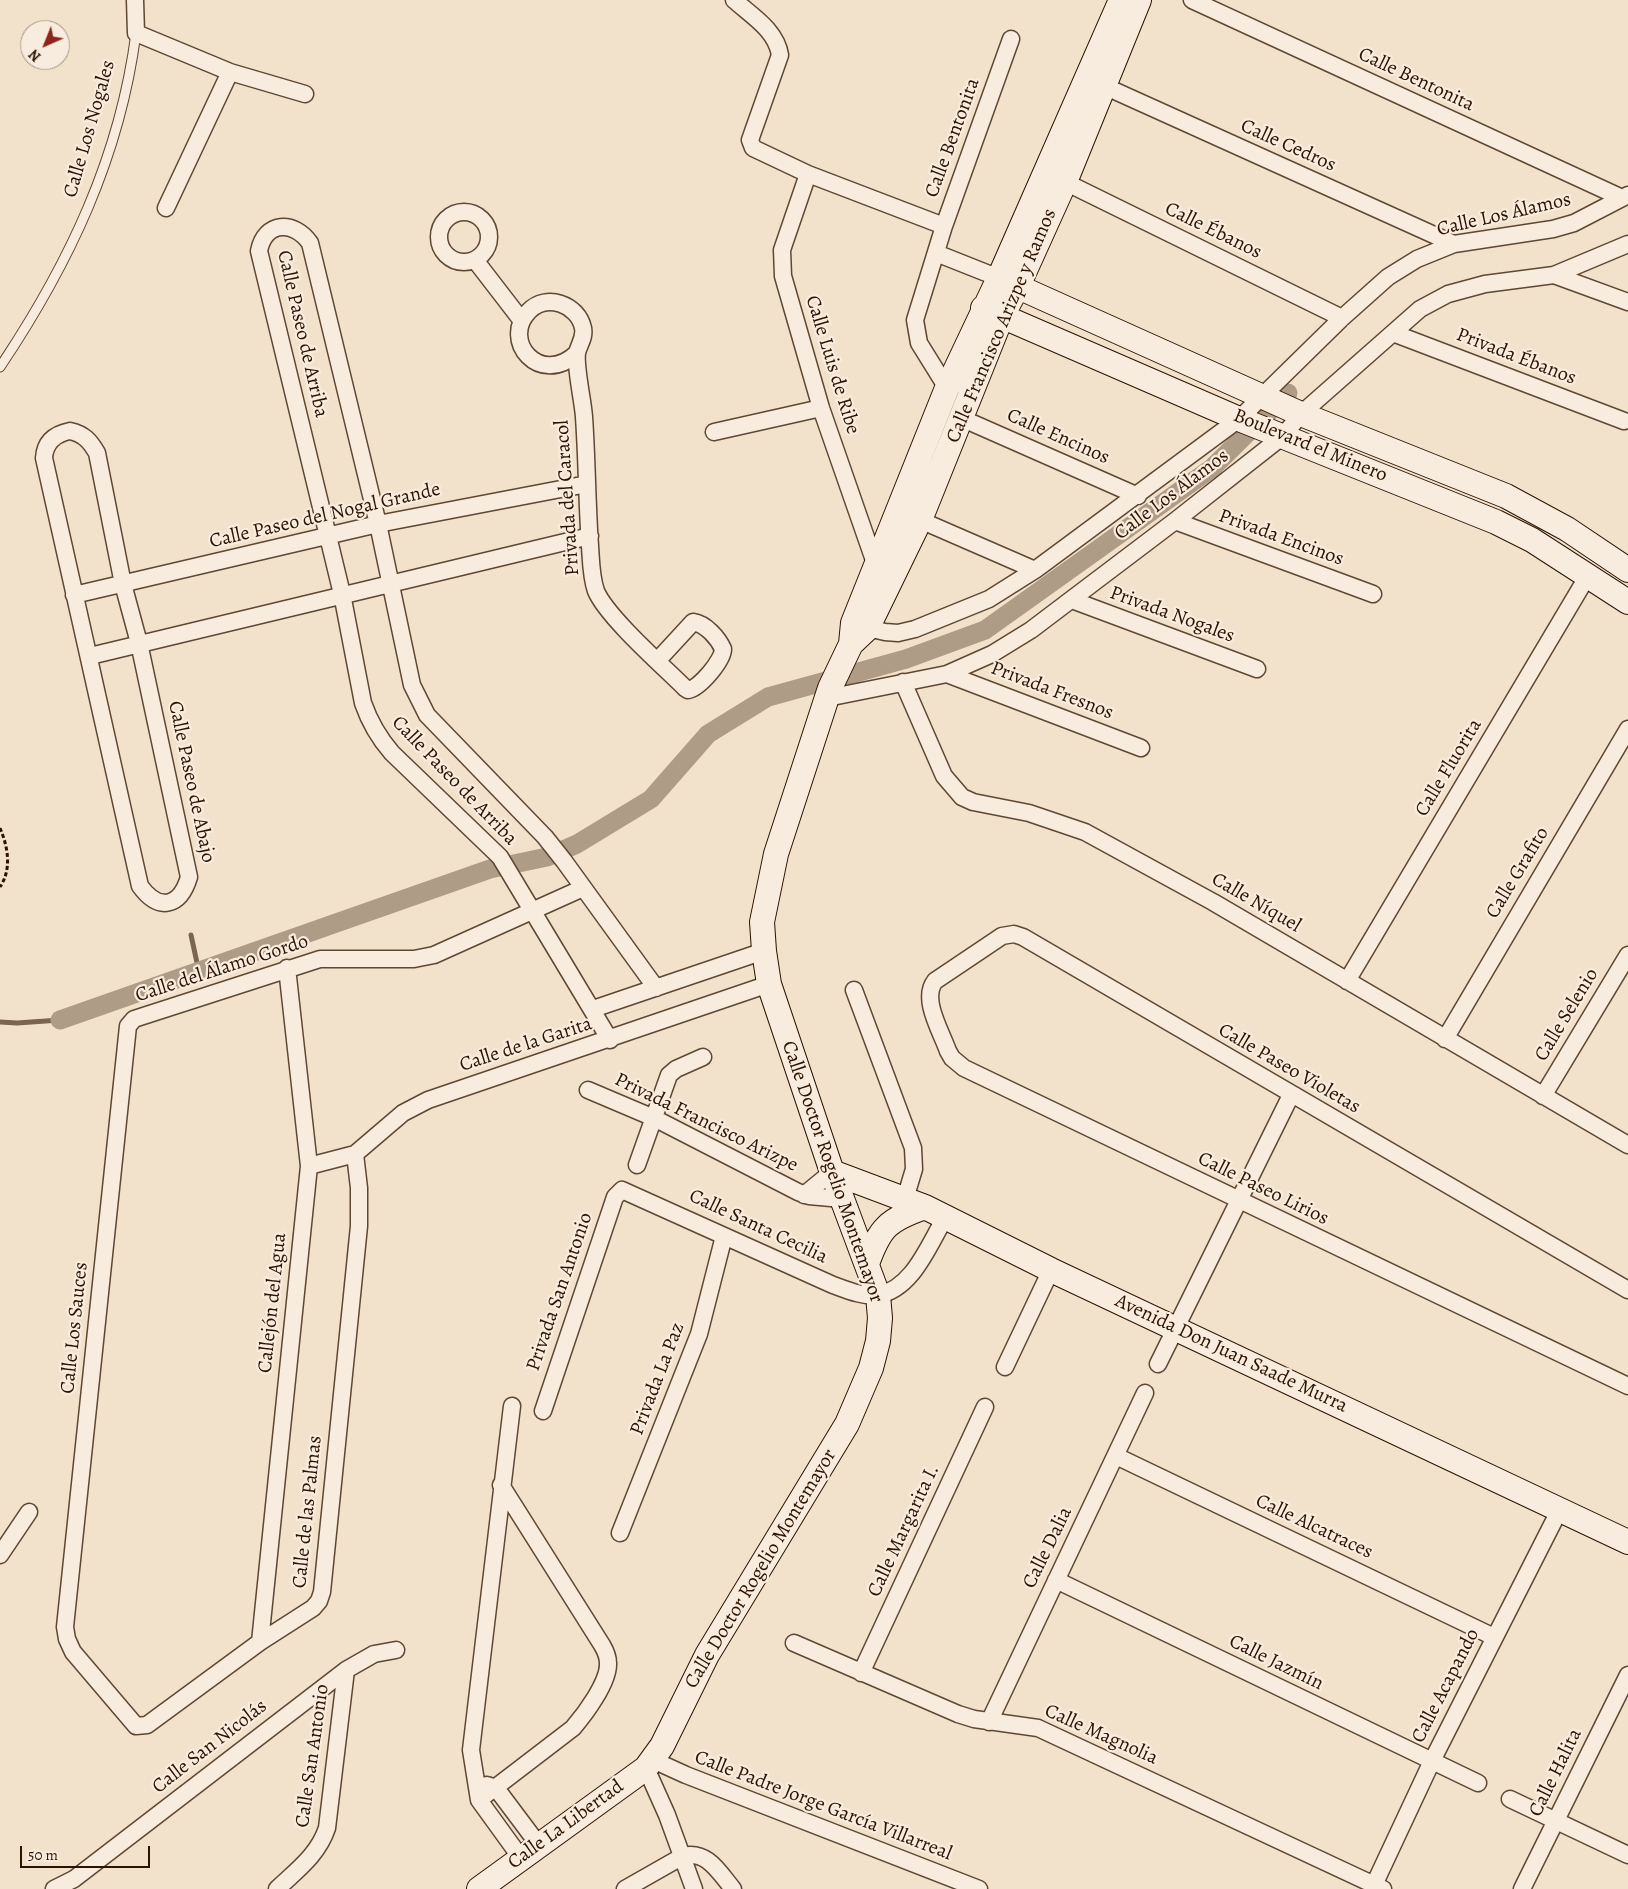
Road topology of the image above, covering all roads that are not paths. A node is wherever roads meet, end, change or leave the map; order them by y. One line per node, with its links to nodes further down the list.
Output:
1 (135, 0): 6 (street, Calle Los Nogales)
2 (734, 0): 11 (street)
3 (1121, 0): 21 (street, Calle Francisco Arizpe y Ramos)
4 (1139, 0): 9 (street, Calle Francisco Arizpe y Ramos)
5 (1192, 0): 13 (street, Calle Bentonita)
6 (136, 33): 8 (street); 28 (lane, Calle Los Nogales)
7 (1011, 39): 15 (street, Calle Bentonita)
8 (230, 72): 10 (street); 14 (street)
9 (1104, 86): 12 (street, Calle Francisco Arizpe y Ramos); 16 (street, Calle Cedros)
10 (305, 94)
11 (808, 174): 15 (street); 31 (street, Calle Luis de Ribe)
12 (1065, 182): 21 (street, Calle Francisco Arizpe y Ramos); 24 (street, Calle Ébanos)
13 (1625, 196): 16 (street, Calle Los Álamos)
14 (166, 208)
15 (944, 226): 18 (street, Calle Bentonita)
16 (1454, 244): 24 (street, Calle Los Álamos)
17 (1628, 244): 20 (street, Calle Los Álamos)
18 (936, 252): 21 (street); 29 (street, Calle Bentonita)
19 (475, 260): 25 (street)
20 (1554, 274): 22 (street); 26 (street, Calle Los Álamos)
21 (1008, 282): 23 (street, Calle Francisco Arizpe y Ramos); 30 (street, Boulevard el Minero)
22 (1628, 302)
23 (992, 312): 29 (street, Calle Francisco Arizpe y Ramos); 32 (street, Calle Francisco Arizpe y Ramos); 34 (street, Boulevard el Minero)
24 (1342, 318): 30 (street, Calle Los Álamos)
25 (522, 321): 27 (street); 27 (street, Privada del Caracol)
26 (1392, 333): 30 (street, Calle Los Álamos); 33 (street, Privada Ébanos)
27 (577, 353): 36 (street, Privada del Caracol)
28 (0, 367)
29 (947, 388): 43 (street, Calle Francisco Arizpe y Ramos)
30 (1279, 404): 34 (street, Calle Los Álamos); 34 (street, Calle Los Álamos); 45 (street, Boulevard el Minero)
31 (821, 408): 35 (street); 43 (street, Calle Luis de Ribe)
32 (961, 418): 37 (street, Calle Encinos); 38 (street, Calle Francisco Arizpe y Ramos)
33 (1624, 421)
34 (1259, 427): 37 (street, Calle Los Álamos); 39 (street, Calle Los Álamos); 46 (street, Boulevard el Minero)
35 (714, 432)
36 (587, 484): 40 (street, Calle Paseo del Nogal Grande); 42 (street, Privada del Caracol)
37 (1138, 496): 44 (street, Calle Los Álamos)
38 (920, 520): 44 (street); 54 (street, Calle Francisco Arizpe y Ramos)
39 (1175, 521): 50 (street, Privada Encinos); 52 (street, Calle Los Álamos)
40 (378, 524): 41 (street, Calle Paseo del Nogal Grande); 41 (street, Calle Paseo de Arriba); 48 (street, Calle Paseo de Arriba)
41 (328, 536): 47 (street, Calle Paseo del Nogal Grande); 49 (street, Calle Paseo de Arriba)
42 (590, 536): 48 (street); 57 (street, Privada del Caracol)
43 (876, 566): 54 (street, Calle Francisco Arizpe y Ramos)
44 (1036, 570): 54 (street, Calle Los Álamos)
45 (1628, 570)
46 (1587, 577): 53 (street, Boulevard el Minero); 69 (street, Calle Fluorita)
47 (123, 584): 51 (street, Calle Paseo del Nogal Grande); 51 (street, Calle Paseo de Abajo); 55 (street, Calle Paseo de Abajo)
48 (392, 584): 49 (street); 64 (street, Calle Paseo de Arriba)
49 (342, 594): 55 (street); 65 (street, Calle Paseo de Arriba)
50 (1373, 594)
51 (74, 595): 56 (street, Calle Paseo de Abajo)
52 (1072, 600): 58 (street, Privada Nogales); 59 (street, Calle Los Álamos)
53 (1628, 602)
54 (853, 640): 61 (street, Calle Francisco Arizpe y Ramos)
55 (139, 643): 56 (street); 56 (street, Calle Paseo de Abajo)
56 (90, 656)
57 (658, 660): 57 (street, Privada del Caracol)
58 (1257, 669)
59 (947, 674): 60 (street, Calle Los Álamos); 63 (street, Privada Fresnos)
60 (903, 682): 61 (street, Calle Los Álamos); 69 (street, Calle Níquel)
61 (828, 693): 66 (street, Calle Doctor Rogelio Montemayor)
62 (1628, 730): 76 (street, Calle Grafito)
63 (1141, 748)
64 (583, 888): 65 (street, Calle del Álamo Gordo); 72 (street, Calle Paseo de Arriba)
65 (533, 910): 68 (street, Calle del Álamo Gordo); 74 (street, Calle Paseo de Arriba)
66 (764, 951): 70 (street, Calle Doctor Rogelio Montemayor); 72 (street, Calle de la Garita)
67 (1628, 955): 81 (street, Calle Selenio)
68 (287, 968): 75 (street, Calle del Álamo Gordo); 86 (street, Callejón del Agua)
69 (1347, 981): 76 (street, Calle Níquel)
70 (769, 984): 77 (street, Calle de la Garita); 87 (street, Calle Doctor Rogelio Montemayor)
71 (931, 986): 80 (street, Calle Paseo Violetas); 91 (street, Calle Paseo Lirios)
72 (656, 988): 74 (street, Calle de la Garita)
73 (854, 990): 92 (street)
74 (593, 1009): 77 (street, Calle Paseo de Arriba)
75 (130, 1022): 115 (street, Calle Los Sauces)
76 (1445, 1039): 81 (street, Calle Níquel)
77 (610, 1040): 84 (street, Calle de la Garita)
78 (703, 1057): 82 (street)
79 (588, 1090): 82 (street, Privada Francisco Arizpe)
80 (1291, 1095): 91 (street); 96 (street, Calle Paseo Violetas)
81 (1543, 1096): 83 (street, Calle Níquel)
82 (654, 1118): 85 (street); 89 (street, Privada Francisco Arizpe)
83 (1628, 1146)
84 (355, 1154): 86 (street, Calle de la Garita); 116 (street, Calle de las Palmas)
85 (637, 1164)
86 (309, 1166): 116 (street, Callejón del Agua)
87 (832, 1172): 89 (street, Privada Francisco Arizpe); 90 (street, Calle Doctor Rogelio Montemayor); 92 (street, Avenida Don Juan Saade Murra)
88 (622, 1190): 93 (street, Calle Santa Cecilia); 105 (street, Privada San Antonio)
89 (804, 1195): 90 (street, Privada Francisco Arizpe)
90 (842, 1199): 94 (street, Calle Doctor Rogelio Montemayor)
91 (1238, 1200): 98 (street); 101 (street, Calle Paseo Lirios)
92 (925, 1208): 94 (street); 95 (street, Avenida Don Juan Saade Murra); 97 (street)
93 (724, 1236): 97 (street, Calle Santa Cecilia); 110 (street, Privada La Paz)
94 (867, 1264): 97 (street, Calle Doctor Rogelio Montemayor)
95 (1051, 1270): 98 (street, Avenida Don Juan Saade Murra); 100 (street)
96 (1628, 1290)
97 (878, 1295): 125 (street, Calle Doctor Rogelio Montemayor)
98 (1176, 1327): 99 (street); 108 (street, Avenida Don Juan Saade Murra)
99 (1158, 1364)
100 (1005, 1367)
101 (1628, 1386)
102 (1145, 1393): 106 (street, Calle Dalia)
103 (512, 1406): 107 (street)
104 (985, 1407): 120 (street, Calle Margarita I.)
105 (543, 1411)
106 (1116, 1456): 113 (street, Calle Dalia); 114 (street, Calle Alcatraces)
107 (501, 1485): 126 (street); 128 (street)
108 (1560, 1509): 111 (street, Avenida Don Juan Saade Murra); 114 (street, Calle Acapando)
109 (29, 1512): 112 (street)
110 (620, 1533)
111 (1628, 1542)
112 (0, 1555)
113 (1056, 1580): 123 (street, Calle Dalia); 124 (street, Calle Jazmín)
114 (1494, 1637): 124 (street, Calle Acapando)
115 (67, 1639): 116 (street, Calle de las Palmas)
116 (260, 1642)
117 (794, 1643): 120 (street, Calle Magnolia)
118 (396, 1650): 119 (street, Calle San Nicolás)
119 (346, 1670): 136 (street, Calle San Nicolás); 137 (street, Calle San Antonio)
120 (861, 1673): 123 (street, Calle Magnolia)
121 (1628, 1675): 122 (street, Calle Halita)
122 (1624, 1693): 131 (street, Calle Halita)
123 (989, 1722): 135 (street, Calle Magnolia)
124 (1432, 1761): 127 (street, Calle Jazmín); 135 (street, Calle Acapando)
125 (649, 1764): 132 (street, Calle La Libertad); 134 (street); 142 (street, Calle Padre Jorge García Villarreal)
126 (477, 1783): 128 (street); 130 (street)
127 (1478, 1784)
128 (496, 1788): 130 (street); 132 (street)
129 (1510, 1799): 131 (street)
130 (479, 1800): 132 (street)
131 (1557, 1820): 133 (street); 143 (street, Calle Halita)
132 (530, 1851): 138 (street, Calle La Libertad)
133 (1628, 1855)
134 (683, 1856): 139 (street); 140 (street); 141 (street)
135 (1379, 1887)
136 (54, 1889)
137 (277, 1889)
138 (479, 1889)
139 (625, 1889)
140 (694, 1889)
141 (733, 1889)
142 (979, 1889)
143 (1522, 1889)

